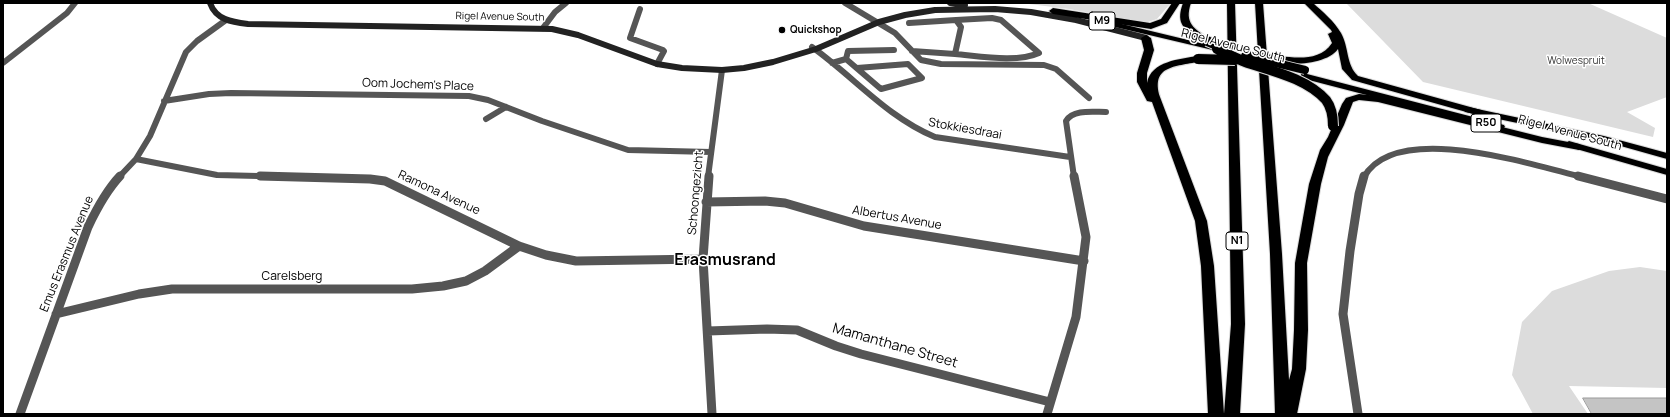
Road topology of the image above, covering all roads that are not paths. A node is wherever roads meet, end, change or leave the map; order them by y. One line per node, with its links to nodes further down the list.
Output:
1 (75, 3): 30 (street)
2 (210, 3): 16 (main road)
3 (566, 3): 20 (street)
4 (845, 3): 18 (street)
5 (950, 3): 12 (main road)
6 (1176, 3): 14 (highway)
7 (1187, 3): 27 (highway, bridge)
8 (1231, 3): 62 (highway, N1)
9 (1259, 3): 63 (highway)
10 (1308, 3): 15 (highway)
11 (942, 7): 12 (main road, Rigel Avenue South / M9); 18 (main road, Rigel Avenue South / M9); 21 (main road, Rigel Avenue South / M9)
12 (998, 7): 14 (main road, Rigel Avenue South / M9)
13 (640, 9): 31 (street)
14 (1053, 11): 21 (main road, Rigel Avenue South / M9)
15 (1319, 14): 32 (highway); 40 (highway)
16 (226, 20): 20 (main road, Rigel Avenue South / M9); 37 (street, Emus Erasmus Avenue)
17 (956, 20): 19 (street); 26 (street); 26 (street)
18 (878, 21): 22 (main road, Rigel Avenue South / M9); 24 (street)
19 (909, 23)
20 (543, 28): 31 (main road, Rigel Avenue South / M9)
21 (1149, 35): 25 (main road, Rigel Avenue South); 25 (main road, Rigel Avenue South); 42 (highway)
22 (814, 48): 29 (street, Stokkiesdraai); 34 (main road, Rigel Avenue South / M9)
23 (894, 50): 28 (street)
24 (912, 51): 26 (street); 36 (street)
25 (1217, 52): 27 (main road, Rigel Avenue South, bridge); 27 (highway, bridge)
26 (955, 54)
27 (1244, 58): 32 (highway, bridge); 32 (highway, bridge); 42 (highway, bridge); 47 (highway, bridge)
28 (846, 59): 29 (street); 33 (street)
29 (832, 63): 46 (street, Stokkiesdraai)
30 (3, 64)
31 (657, 64): 34 (main road, Rigel Avenue South / M9)
32 (1276, 64): 35 (main road, Rigel Avenue South / R50)
33 (857, 68): 33 (street)
34 (722, 70): 44 (street, Schoongezicht)
35 (1304, 73): 40 (main road, Rigel Avenue South / R50); 43 (main road, Rigel Avenue South / R50)
36 (1089, 98)
37 (164, 101): 38 (street, Oom Jochem's Place); 48 (street, Emus Erasmus Avenue)
38 (506, 107): 41 (street); 44 (street, Oom Jochem's Place)
39 (1106, 112): 46 (street)
40 (1477, 112): 45 (main road, Rigel Avenue South / R50)
41 (486, 119)
42 (1174, 145): 61 (highway)
43 (1579, 147): 47 (highway); 49 (main road, Rigel Avenue South / R50)
44 (711, 152): 51 (street, Schoongezicht)
45 (1667, 156)
46 (1070, 157): 54 (street)
47 (1323, 157): 64 (highway)
48 (136, 158): 52 (street, Ramona Avenue); 55 (street, Emus Erasmus Avenue)
49 (1667, 172)
50 (1667, 199): 65 (street)
51 (706, 202): 53 (street, Schoongezicht); 54 (street, Albertus Avenue)
52 (519, 246): 53 (street, Ramona Avenue); 55 (street, Carelsberg)
53 (703, 259): 56 (street, Schoongezicht)
54 (1084, 261): 57 (street)
55 (56, 314): 58 (street, Emus Erasmus Avenue)
56 (708, 331): 57 (street, Mamanthane Street); 59 (street, Schoongezicht)
57 (1050, 402): 60 (street)
58 (20, 414)
59 (712, 414)
60 (1047, 414)
61 (1216, 414)
62 (1232, 414)
63 (1283, 414)
64 (1289, 414)
65 (1358, 414)

